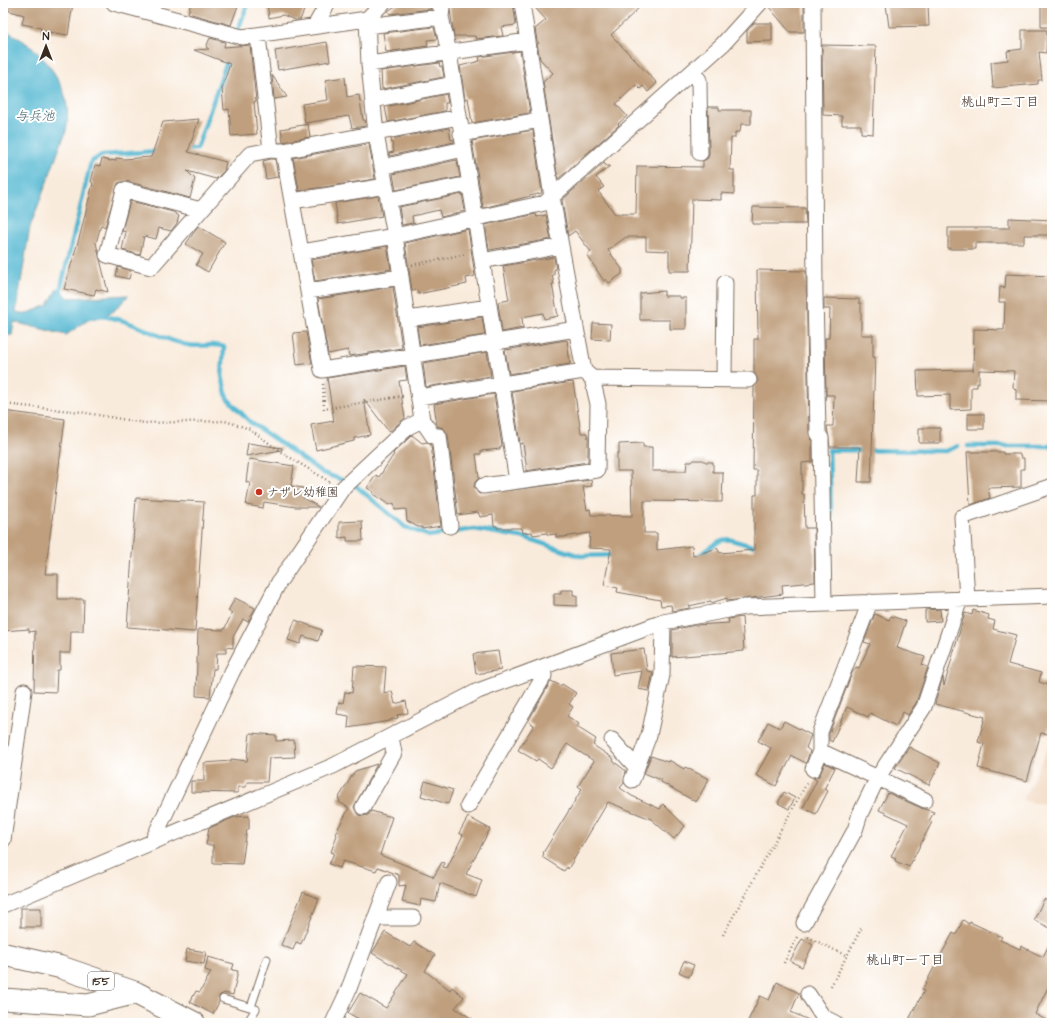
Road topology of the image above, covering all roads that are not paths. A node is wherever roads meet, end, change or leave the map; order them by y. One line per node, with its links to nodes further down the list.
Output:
1 (114, 3): 7 (street)
2 (328, 3): 10 (street)
3 (383, 3): 9 (street)
4 (522, 3): 12 (street)
5 (760, 3): 15 (street)
6 (813, 3): 57 (street)
7 (155, 8): 11 (street)
8 (439, 10): 9 (street); 13 (street)
9 (367, 23): 10 (street); 14 (street)
10 (315, 26): 11 (street)
11 (258, 36): 23 (street)
12 (528, 41): 13 (street); 19 (street)
13 (448, 53): 14 (street); 16 (street)
14 (369, 64): 17 (street)
15 (693, 72): 24 (street); 28 (street)
16 (454, 84): 17 (street); 18 (street)
17 (372, 100): 20 (street)
18 (459, 117): 20 (street); 21 (street)
19 (540, 120): 21 (street); 28 (street)
20 (376, 134): 23 (street); 25 (street)
21 (461, 134): 22 (street)
22 (464, 149): 25 (street); 26 (street)
23 (277, 151): 29 (street); 30 (street)
24 (700, 153)
25 (382, 167): 27 (street)
26 (469, 184): 27 (street); 31 (street)
27 (387, 193): 29 (street); 32 (street)
28 (552, 197): 31 (street); 33 (street)
29 (292, 201): 34 (street)
30 (201, 210): 30 (street)
31 (475, 219): 32 (street); 35 (street)
32 (395, 236): 34 (street); 36 (street)
33 (561, 246): 35 (street); 41 (street)
34 (302, 252): 38 (street)
35 (481, 256): 39 (street)
36 (401, 273): 38 (street); 40 (street)
37 (725, 283): 45 (street)
38 (308, 291): 43 (street)
39 (489, 306): 40 (street); 42 (street)
40 (408, 319): 43 (street)
41 (576, 329): 42 (street); 44 (street)
42 (495, 342): 43 (street); 47 (street)
43 (413, 355): 48 (street)
44 (588, 374): 45 (street); 47 (street); 50 (street)
45 (724, 380): 46 (street)
46 (749, 380)
47 (502, 384): 48 (street); 50 (street)
48 (418, 395): 49 (street)
49 (422, 420): 53 (street); 70 (street)
50 (517, 481): 51 (street)
51 (483, 486)
52 (1052, 486): 55 (street)
53 (450, 526)
54 (1052, 596): 55 (street)
55 (964, 599): 56 (street); 65 (street)
56 (870, 602): 57 (street); 63 (street)
57 (824, 603): 58 (street)
58 (663, 622): 59 (street); 62 (street)
59 (543, 667): 61 (street); 67 (street)
60 (24, 691): 69 (street)
61 (391, 737): 68 (street); 70 (street)
62 (612, 740)
63 (820, 751): 64 (street); 65 (street)
64 (813, 769)
65 (878, 777): 66 (street); 75 (street)
66 (925, 800)
67 (468, 806)
68 (363, 807)
69 (3, 840)
70 (152, 842): 72 (street)
71 (389, 882): 73 (street)
72 (3, 905)
73 (376, 918): 74 (street); 85 (street)
74 (413, 918)
75 (802, 928)
76 (3, 954): 78 (highway, 155)
77 (267, 959): 82 (lane)
78 (136, 993): 80 (street); 83 (highway, 155)
79 (808, 994): 86 (street)
80 (3, 999)
81 (223, 999): 82 (lane)
82 (251, 1007): 84 (lane)
83 (194, 1023)
84 (247, 1023)
85 (333, 1023)
86 (835, 1023)

